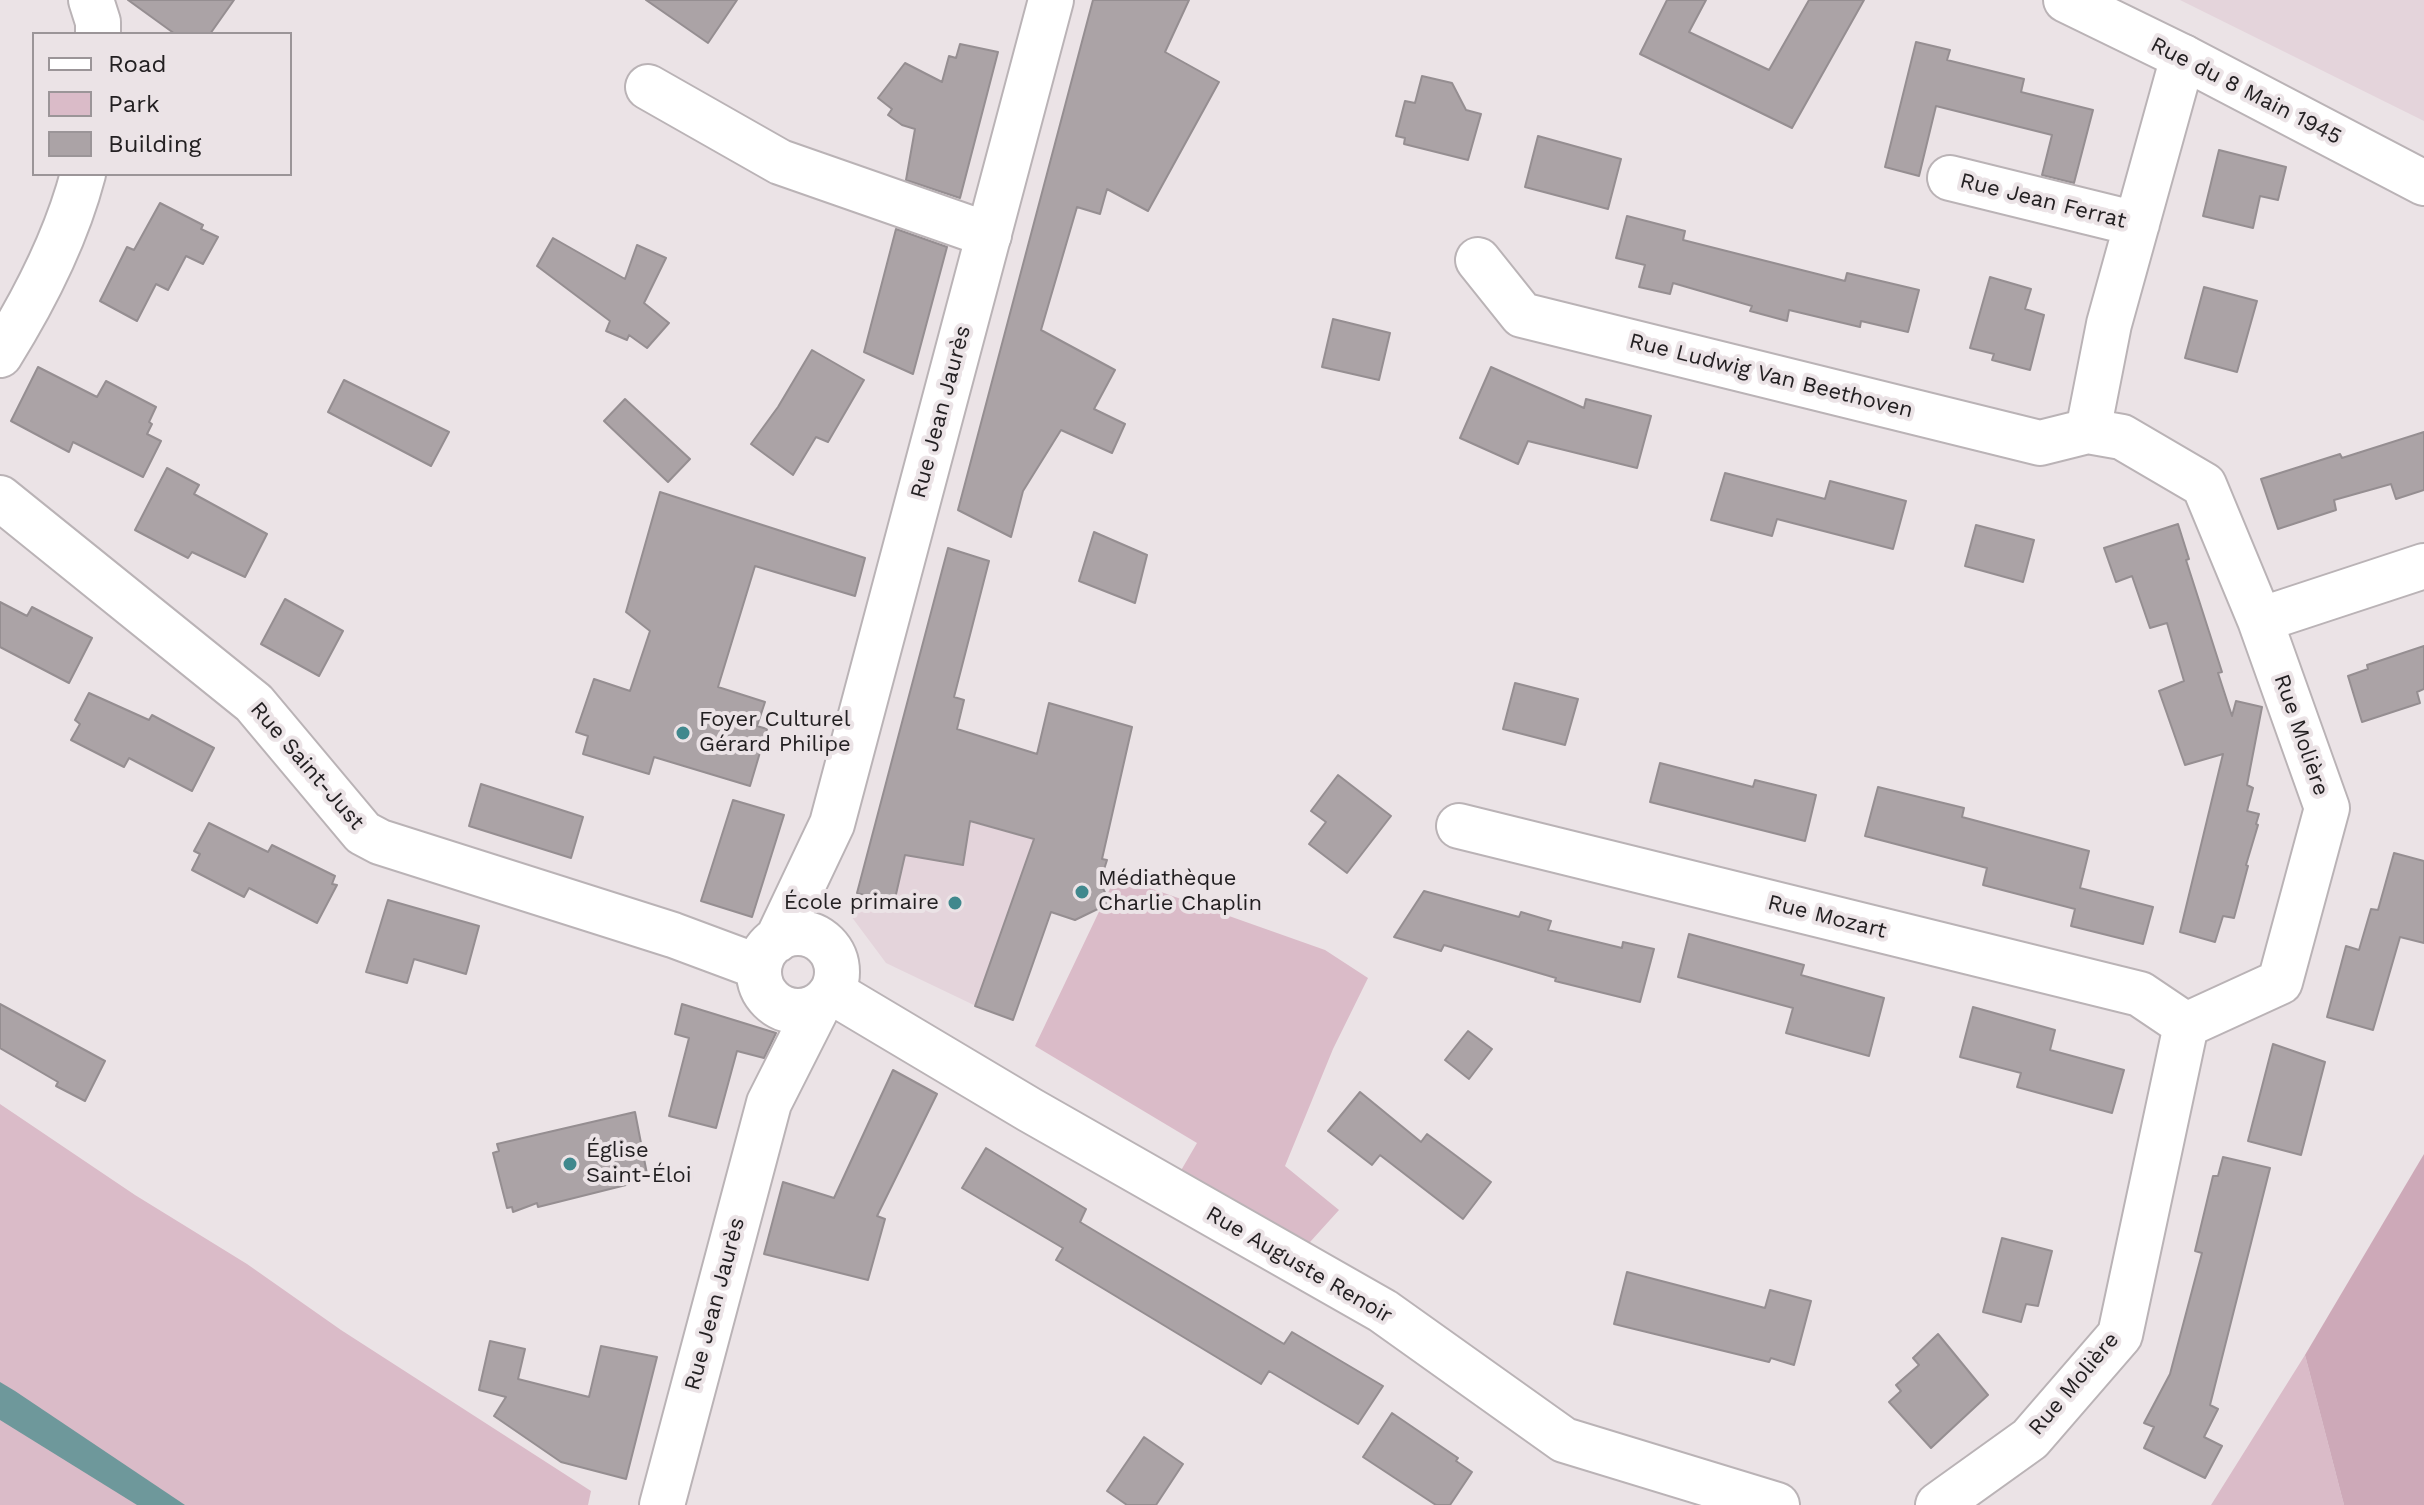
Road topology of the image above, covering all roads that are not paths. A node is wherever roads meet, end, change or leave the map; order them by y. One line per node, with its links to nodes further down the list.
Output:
1 (91, 0): 4 (street)
2 (1051, 0): 11 (street, Rue Jean Jaurès)
3 (2066, 0): 5 (street, Rue du 8 Main 1945)
4 (98, 32)
5 (2183, 57): 9 (street, Rue du 8 Main 1945); 10 (street)
6 (648, 87): 11 (street)
7 (82, 176): 13 (street)
8 (1950, 178): 10 (street, Rue Jean Ferrat)
9 (2424, 183)
10 (2137, 224): 14 (street)
11 (989, 235): 18 (street, Rue Jean Jaurès)
12 (1478, 260): 14 (street, Rue Ludwig Van Beethoven)
13 (0, 355)
14 (2088, 431): 17 (street, Rue Molière)
15 (0, 498): 20 (street, Rue Saint-Just)
16 (2424, 566): 17 (street)
17 (2260, 620): 21 (street, Rue Molière)
18 (832, 824): 20 (street); 20 (street)
19 (1459, 826): 21 (street, Rue Mozart)
20 (792, 982): 22 (street, Rue Jean Jaurès); 23 (street, Rue Auguste Renoir)
21 (2186, 1025): 24 (street, Rue Molière)
22 (662, 1505)
23 (1777, 1505)
24 (1938, 1505)

